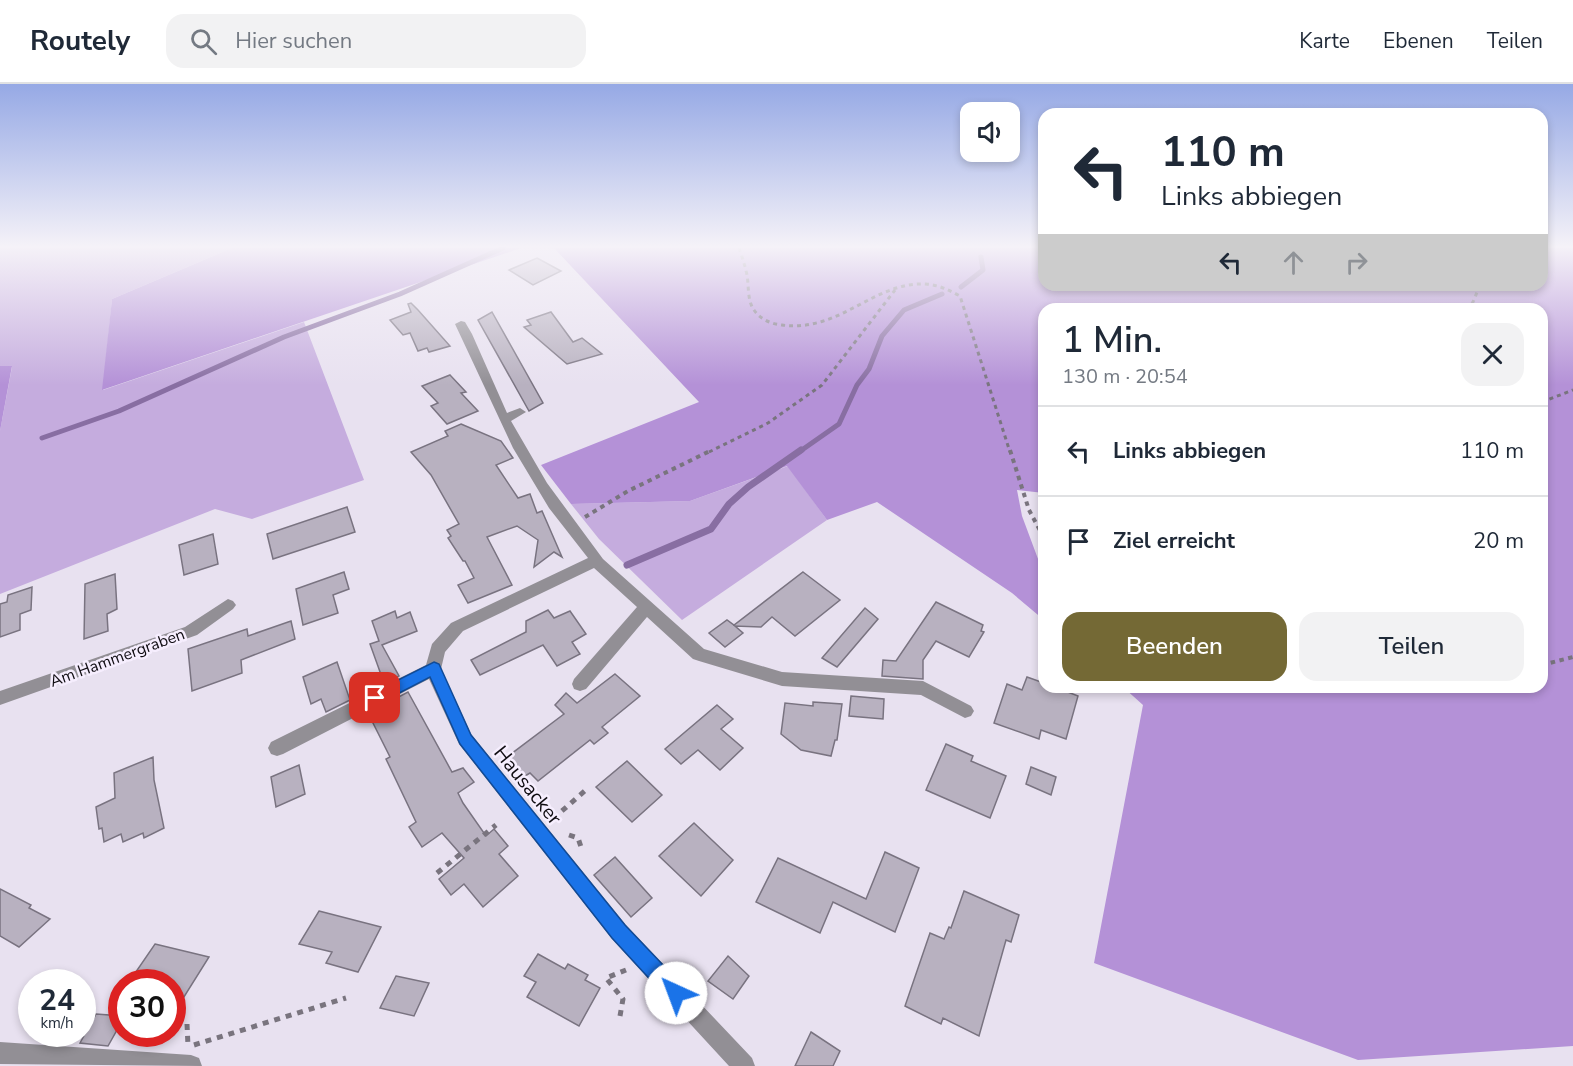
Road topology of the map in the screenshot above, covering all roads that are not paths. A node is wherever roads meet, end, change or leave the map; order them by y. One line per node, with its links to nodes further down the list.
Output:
1 (461, 324): 3 (street)
2 (520, 412): 3 (street)
3 (504, 420): 4 (street)
4 (596, 561): 6 (street); 7 (street)
5 (228, 605): 9 (street, Am Hammergraben)
6 (647, 606): 8 (street); 10 (street)
7 (434, 669): 11 (street); 14 (street, Hausacker)
8 (580, 684)
9 (0, 698)
10 (965, 711)
11 (277, 748)
12 (0, 1053): 13 (street)
13 (189, 1057)
14 (744, 1066)

